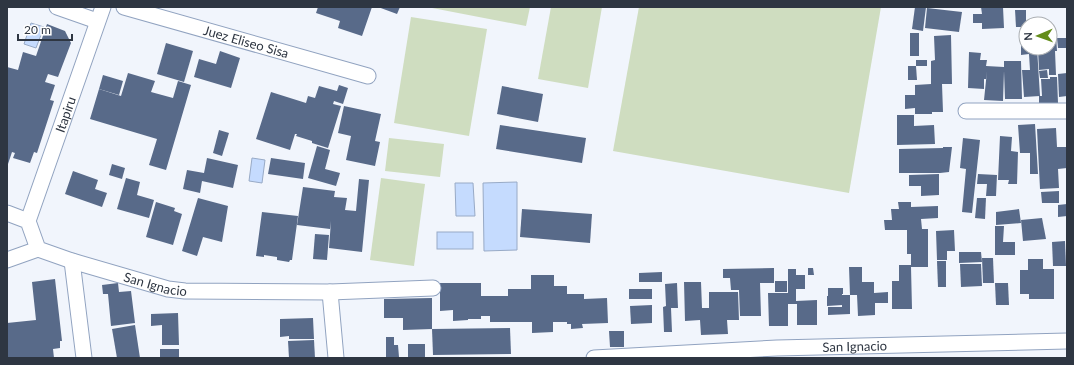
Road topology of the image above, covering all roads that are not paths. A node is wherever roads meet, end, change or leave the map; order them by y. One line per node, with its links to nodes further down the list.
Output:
1 (57, 7): 3 (street)
2 (124, 7): 4 (street, Juez Eliseo Sisa)
3 (100, 14): 8 (street, Itapiru)
4 (368, 76)
5 (966, 111): 6 (street)
6 (1067, 111)
7 (7, 213): 8 (street)
8 (28, 221): 9 (street)
9 (38, 249): 10 (street); 11 (street, San Ignacio)
10 (7, 260)
11 (72, 261): 13 (street, San Ignacio); 16 (street)
12 (433, 288): 13 (street, San Ignacio)
13 (330, 292): 17 (street)
14 (1067, 341): 15 (street, San Ignacio)
15 (777, 353): 18 (street, San Ignacio)
16 (84, 358)
17 (336, 358)
18 (594, 358)

